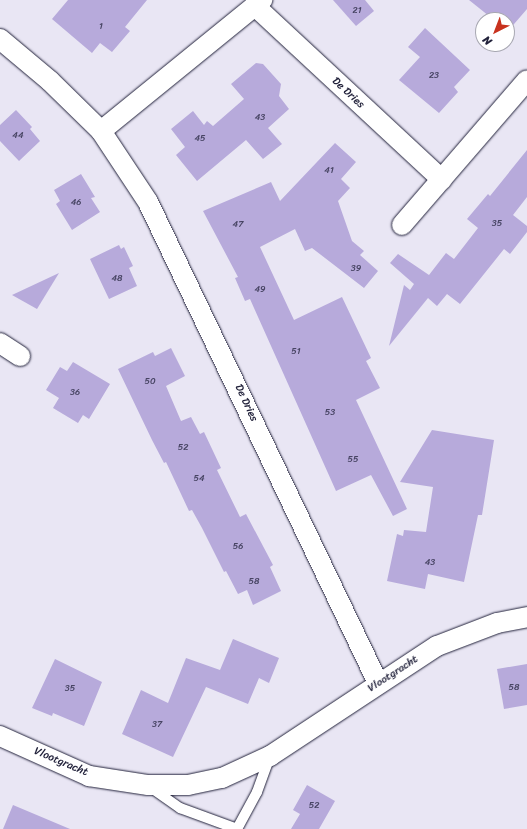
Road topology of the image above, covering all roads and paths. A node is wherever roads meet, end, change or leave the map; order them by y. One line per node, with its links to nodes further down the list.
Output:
1 (259, 3): 4 (street, De Dries); 5 (street, De Dries)
2 (0, 39): 4 (street, De Dries)
3 (527, 80): 5 (street)
4 (101, 131): 10 (street, De Dries)
5 (442, 180): 6 (street)
6 (402, 225)
7 (0, 344): 8 (street)
8 (20, 356)
9 (527, 617): 10 (street, Vlootgracht)
10 (378, 683): 12 (street, Vlootgracht)
11 (0, 736): 13 (street, Vlootgracht)
12 (270, 756): 13 (street, Vlootgracht); 13 (lane, Vlootgracht)
13 (148, 785)

